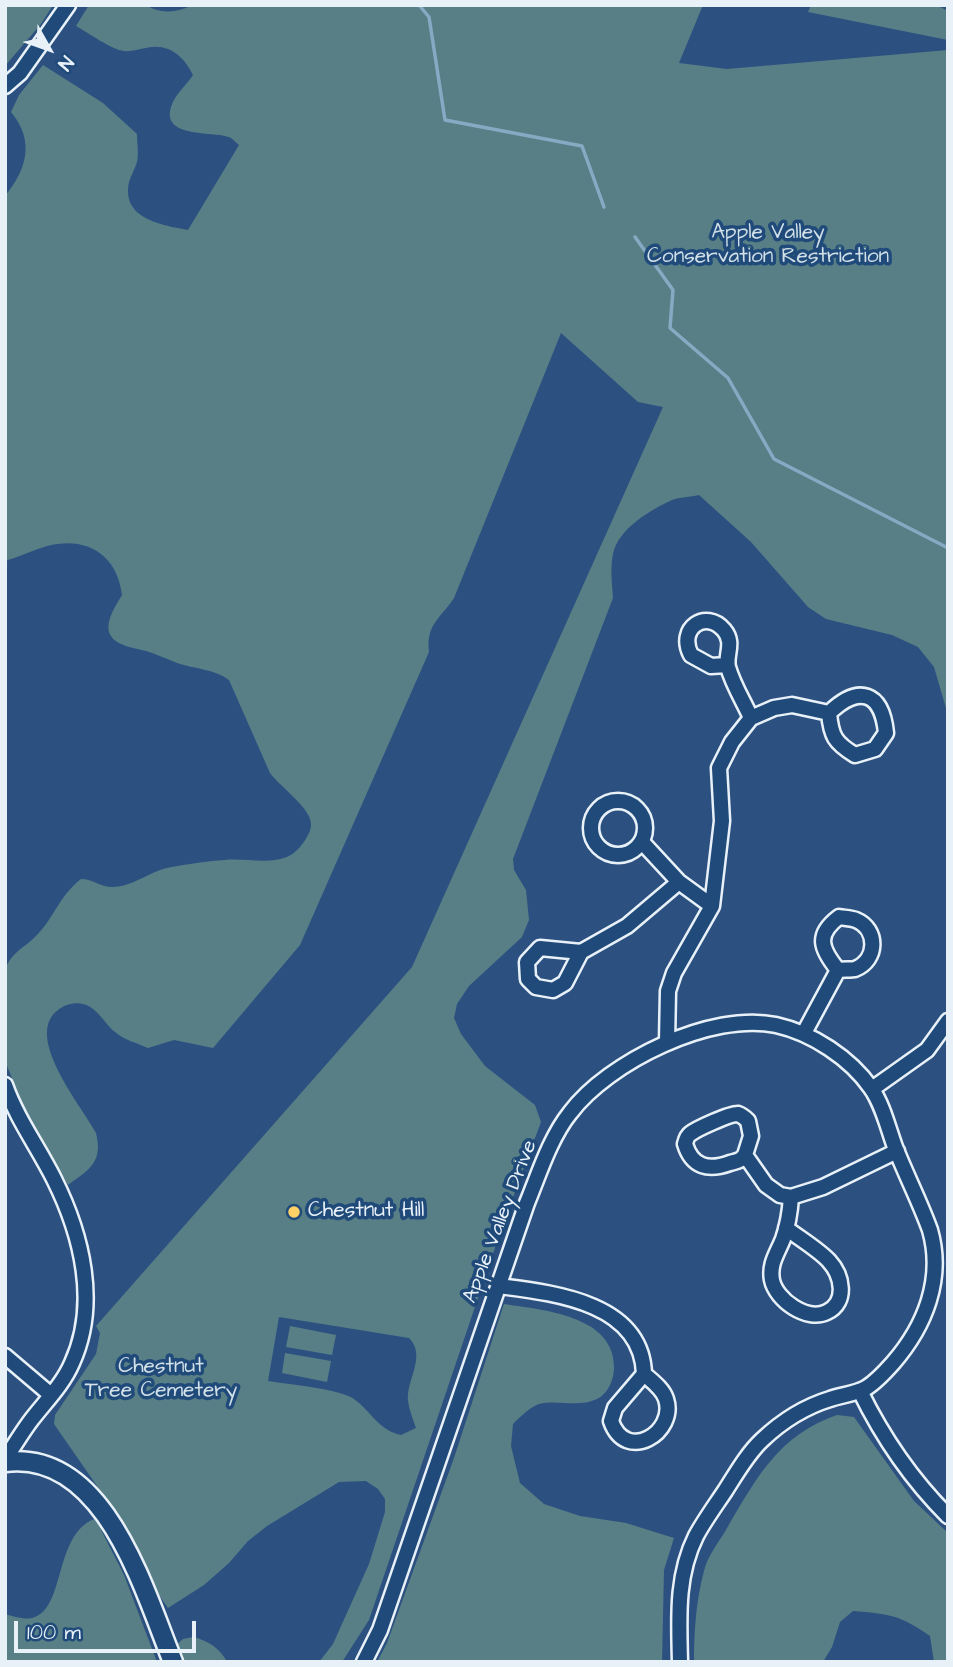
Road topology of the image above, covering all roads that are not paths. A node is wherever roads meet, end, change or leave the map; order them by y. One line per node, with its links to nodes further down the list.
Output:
1 (68, 5): 2 (street)
2 (5, 86)
3 (727, 665): 5 (street)
4 (830, 713): 4 (street); 5 (street)
5 (751, 719): 8 (street)
6 (642, 842): 7 (street)
7 (678, 882): 8 (street); 9 (street)
8 (712, 906): 13 (street)
9 (581, 951)
10 (838, 970): 12 (street)
11 (946, 1029): 15 (street)
12 (804, 1033): 13 (street, Apple Valley Drive); 15 (street, Apple Valley Drive)
13 (667, 1042): 20 (street, Apple Valley Drive)
14 (5, 1085): 24 (street)
15 (872, 1089): 16 (street, Apple Valley Drive)
16 (897, 1151): 18 (street); 23 (street, Apple Valley Drive)
17 (745, 1155): 17 (street); 18 (street)
18 (791, 1197): 19 (street)
19 (786, 1228): 19 (street)
20 (499, 1286): 22 (street); 28 (street, Apple Valley Drive)
21 (5, 1356): 24 (street)
22 (644, 1374): 22 (street)
23 (860, 1391): 26 (street); 29 (street, Apple Valley Drive)
24 (51, 1395): 25 (street)
25 (5, 1461): 27 (street)
26 (948, 1516)
27 (173, 1662)
28 (364, 1662)
29 (680, 1662)

